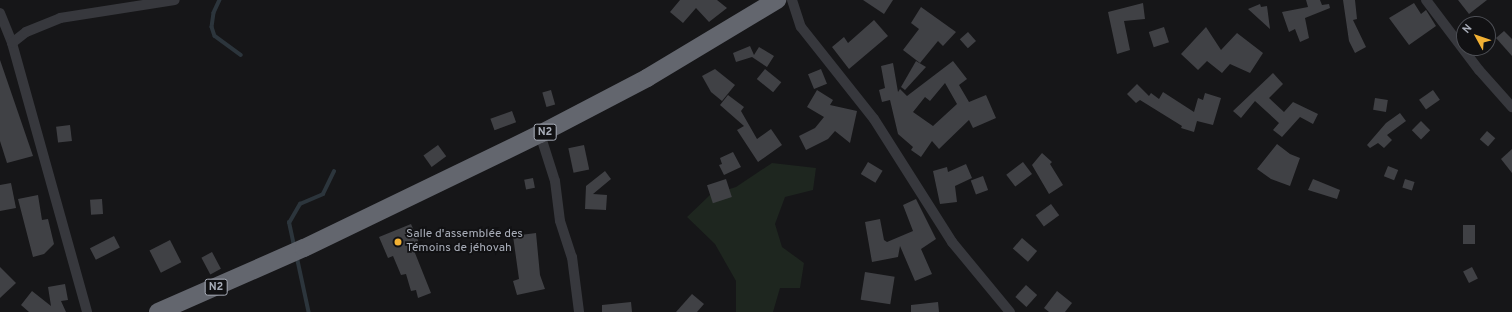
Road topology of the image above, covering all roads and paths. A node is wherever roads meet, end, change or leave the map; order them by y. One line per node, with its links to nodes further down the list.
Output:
1 (175, 0): 6 (street)
2 (777, 0): 8 (highway, N2)
3 (792, 0): 12 (street)
4 (1426, 0): 7 (street)
5 (0, 13): 6 (street)
6 (12, 43): 9 (street)
7 (1512, 107)
8 (540, 134): 10 (highway, N2); 11 (street)
9 (87, 312)
10 (158, 312)
11 (580, 312)
12 (1010, 312)

